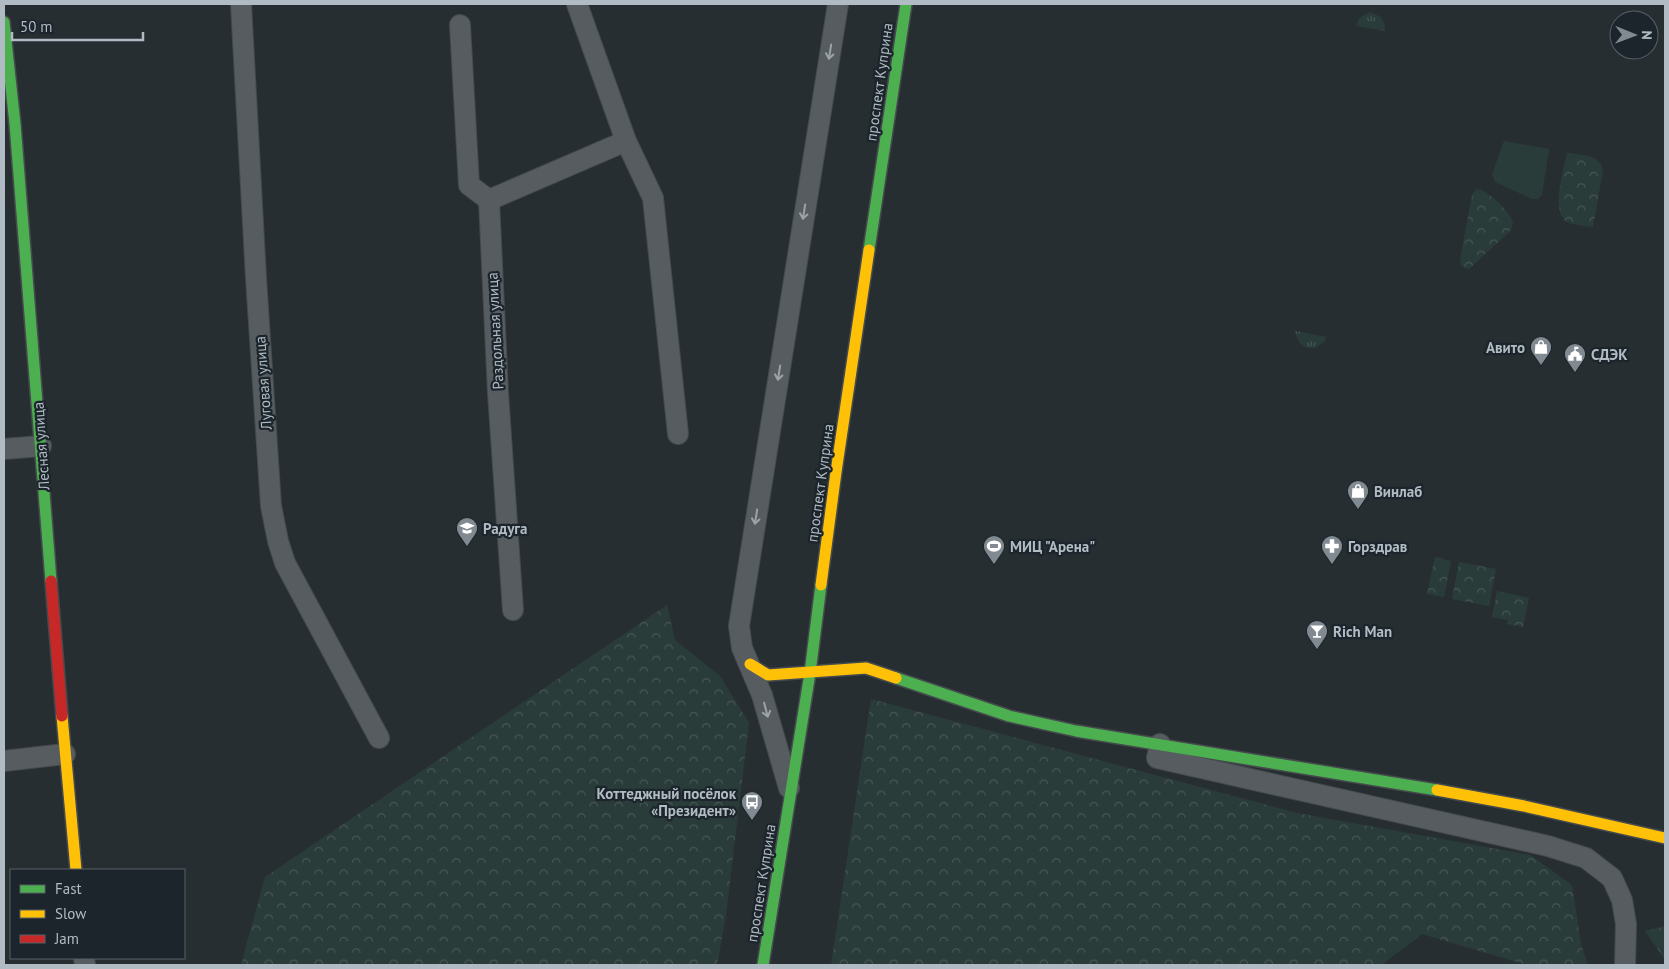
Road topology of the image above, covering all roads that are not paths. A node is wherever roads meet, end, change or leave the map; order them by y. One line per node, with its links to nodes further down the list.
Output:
1 (241, 4): 16 (street, Луговая улица)
2 (577, 4): 8 (street)
3 (838, 4): 14 (street, one-way to 14)
4 (906, 4): 15 (street, проспект Куприна)
5 (4, 22): 7 (street, Лесная улица)
6 (460, 25): 9 (street)
7 (9, 125): 11 (street, Лесная улица)
8 (626, 141): 9 (street); 10 (street)
9 (489, 200): 13 (street, Раздольная улица)
10 (678, 434)
11 (41, 446): 12 (street); 18 (street, Лесная улица)
12 (4, 448)
13 (512, 610)
14 (750, 664): 15 (street); 20 (street, one-way to 20)
15 (810, 673): 17 (street); 20 (street, проспект Куприна)
16 (379, 738)
17 (1160, 744): 21 (street); 24 (street)
18 (64, 754): 19 (street); 22 (street, Лесная улица)
19 (4, 761)
20 (790, 792): 23 (street, проспект Куприна)
21 (1665, 838)
22 (76, 869)
23 (763, 965)
24 (1626, 965)

